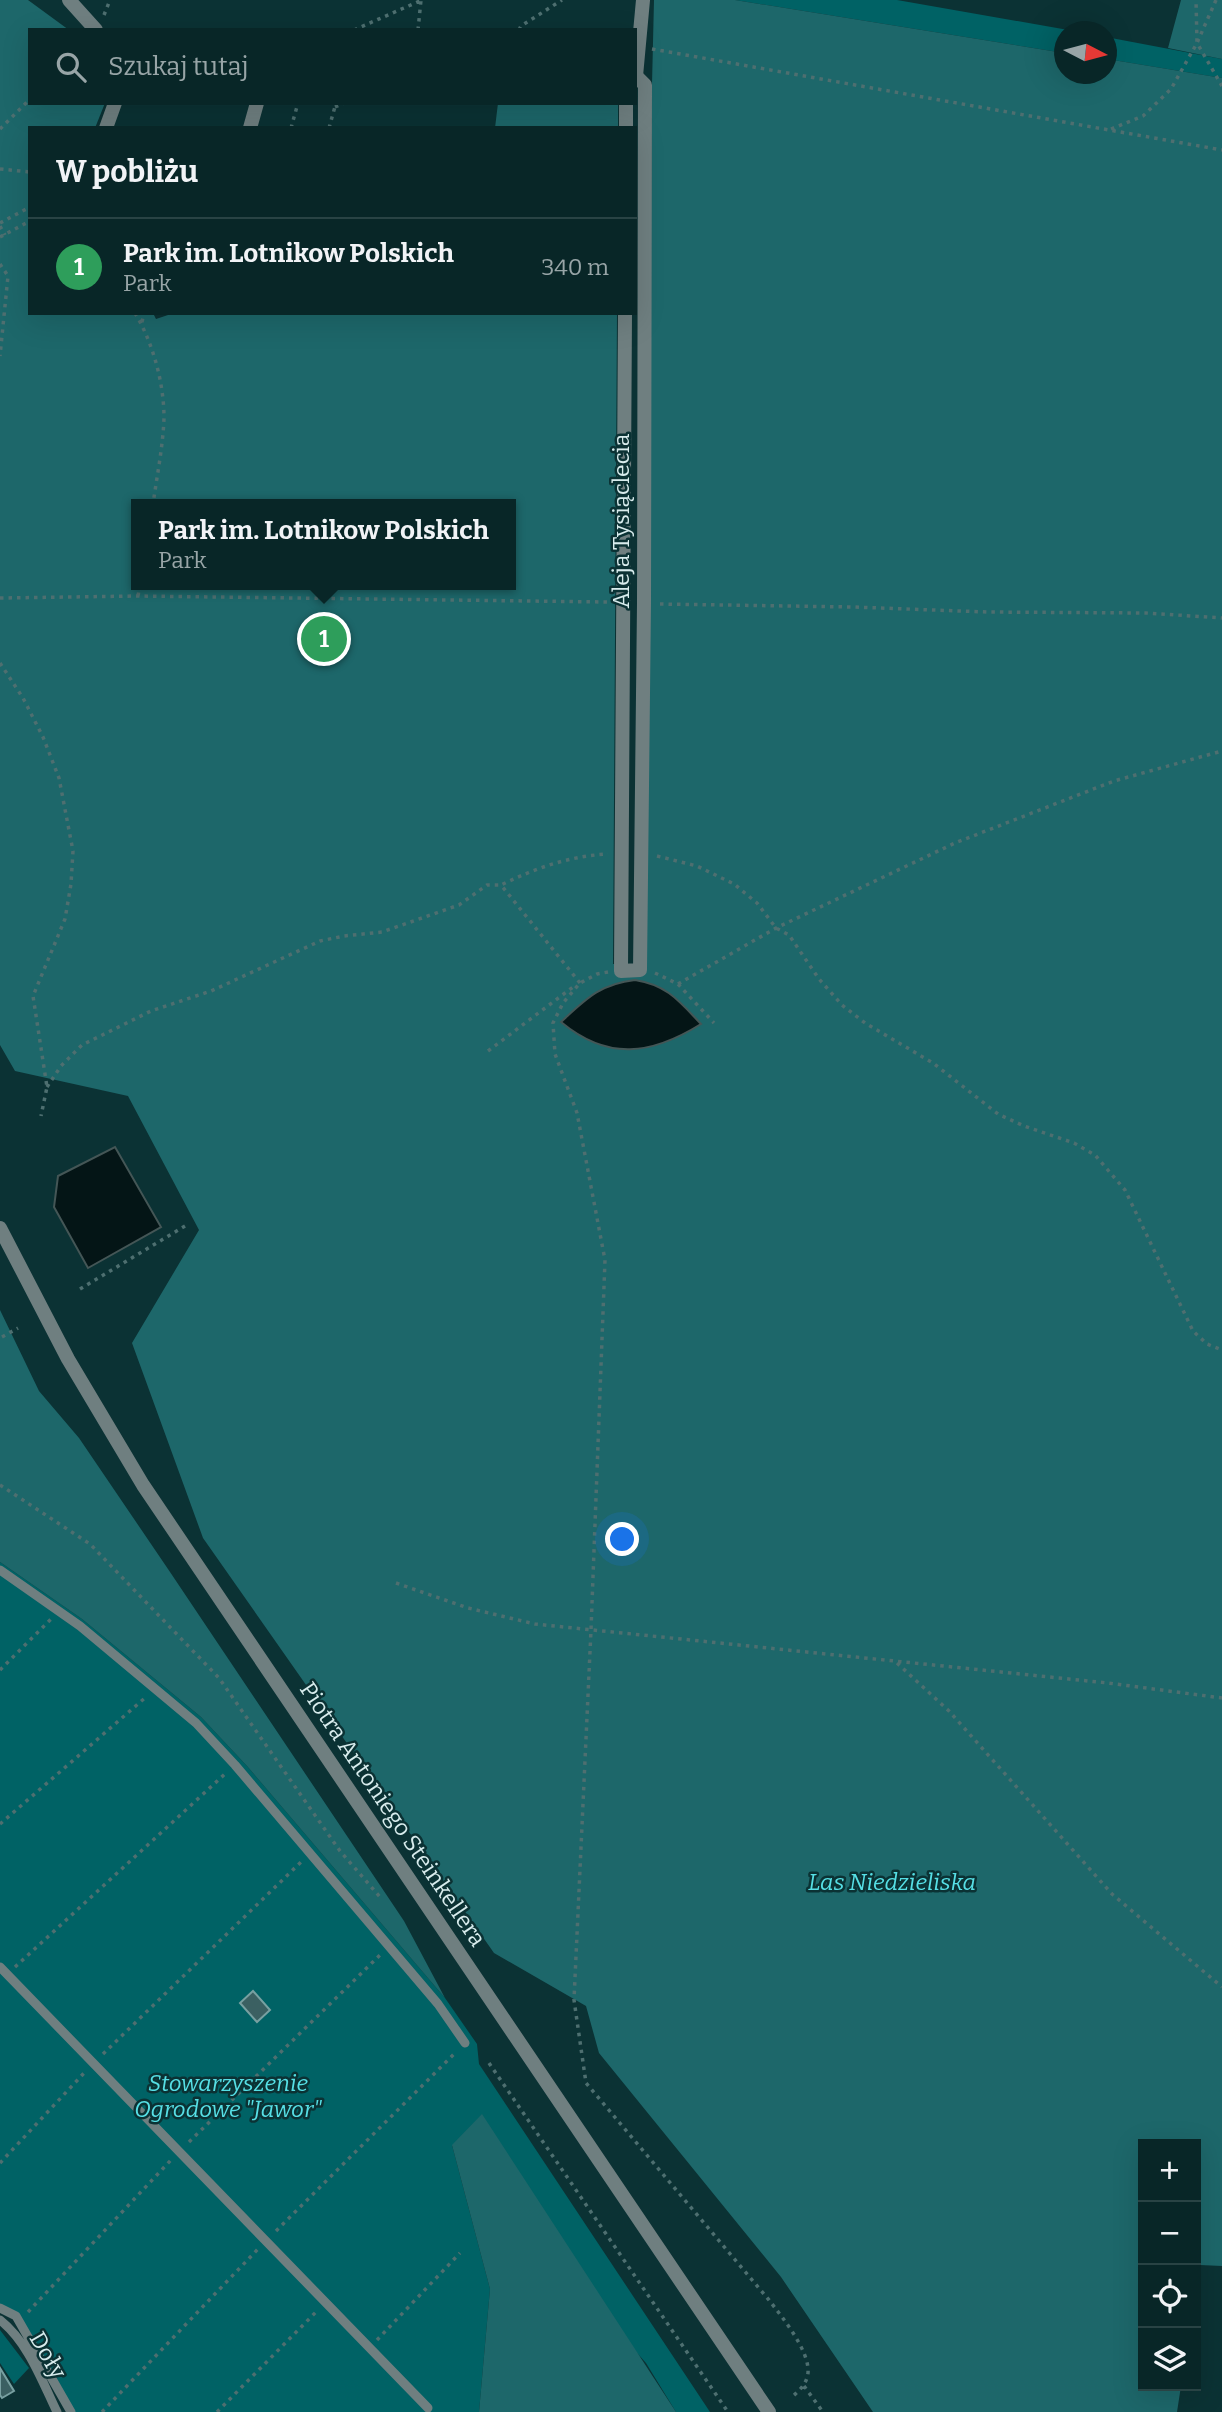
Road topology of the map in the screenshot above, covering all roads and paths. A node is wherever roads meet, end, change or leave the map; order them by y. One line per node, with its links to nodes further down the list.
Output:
1 (57, 0): 7 (street)
2 (421, 0): 9 (path); 10 (path)
3 (562, 0): 11 (path)
4 (643, 0): 13 (street, Aleja Tysiąclecia)
5 (1196, 0): 12 (path)
6 (1216, 0): 12 (path)
7 (73, 5): 8 (street)
8 (94, 28)
9 (358, 28)
10 (418, 28)
11 (520, 28)
12 (1197, 43): 16 (path); 30 (path)
13 (639, 46): 14 (street, Aleja Tysiąclecia); 30 (path)
14 (637, 66)
15 (637, 77): 49 (street, Aleja Tysiąclecia)
16 (1222, 86)
17 (28, 101): 29 (path)
18 (114, 105): 24 (street)
19 (256, 105): 25 (street)
20 (297, 105): 26 (path)
21 (335, 105): 27 (path)
22 (626, 105): 28 (street)
23 (0, 119): 29 (path)
24 (107, 126)
25 (251, 126)
26 (292, 126)
27 (330, 126)
28 (626, 126)
29 (1, 127)
30 (1110, 130): 31 (path)
31 (1222, 149)
32 (0, 169): 33 (path)
33 (28, 172)
34 (28, 208): 36 (path)
35 (28, 222): 37 (path)
36 (0, 225): 37 (path)
37 (2, 236)
38 (0, 264): 43 (path)
39 (136, 315): 42 (path)
40 (144, 315): 42 (path)
41 (625, 315): 48 (street, Aleja Tysiąclecia)
42 (142, 324): 44 (path)
43 (0, 356)
44 (154, 499)
45 (139, 590): 46 (path)
46 (138, 596): 47 (path); 48 (path)
47 (0, 597)
48 (624, 603): 56 (street, Aleja Tysiąclecia)
49 (644, 603): 50 (path); 55 (street, Aleja Tysiąclecia)
50 (1222, 618)
51 (0, 663): 61 (path)
52 (1222, 751): 54 (path)
53 (502, 885): 61 (path)
54 (776, 928): 58 (path); 68 (path)
55 (640, 970): 56 (street); 58 (path)
56 (621, 971): 57 (path)
57 (580, 983): 60 (path); 73 (path)
58 (678, 984): 59 (path)
59 (714, 1023)
60 (488, 1051)
61 (47, 1087): 62 (path)
62 (41, 1116)
63 (185, 1226): 65 (path)
64 (0, 1228): 106 (street, Piotra Antoniego Steinkellera)
65 (80, 1289)
66 (18, 1328): 67 (path)
67 (2, 1337)
68 (1222, 1350)
69 (0, 1485): 81 (path)
70 (0, 1570): 72 (lane)
71 (396, 1583): 73 (path)
72 (59, 1611): 75 (path); 76 (lane)
73 (591, 1630): 74 (path); 98 (path)
74 (895, 1661): 77 (path); 85 (path)
75 (0, 1670)
76 (156, 1688): 78 (lane); 79 (path)
77 (1222, 1698)
78 (235, 1765): 80 (lane); 84 (path)
79 (0, 1824)
80 (309, 1854): 82 (lane); 88 (path)
81 (380, 1897)
82 (389, 1946): 86 (lane); 89 (path)
83 (0, 1967): 84 (lane)
84 (8, 1976): 88 (lane)
85 (1222, 1987)
86 (465, 2043): 91 (path)
87 (489, 2063): 105 (path)
88 (93, 2064): 89 (lane); 90 (path)
89 (178, 2152): 91 (lane); 95 (path)
90 (0, 2162)
91 (265, 2241): 93 (lane); 103 (path)
92 (460, 2253): 97 (path)
93 (325, 2303): 97 (lane); 104 (path)
94 (0, 2308): 95 (lane)
95 (16, 2316): 102 (lane)
96 (0, 2320): 101 (lane, Doły)
97 (369, 2349): 100 (lane)
98 (804, 2386): 99 (path); 107 (path)
99 (793, 2396)
100 (428, 2409)
101 (57, 2412)
102 (71, 2412)
103 (102, 2412)
104 (217, 2412)
105 (728, 2412)
106 (769, 2412)
107 (823, 2412)

